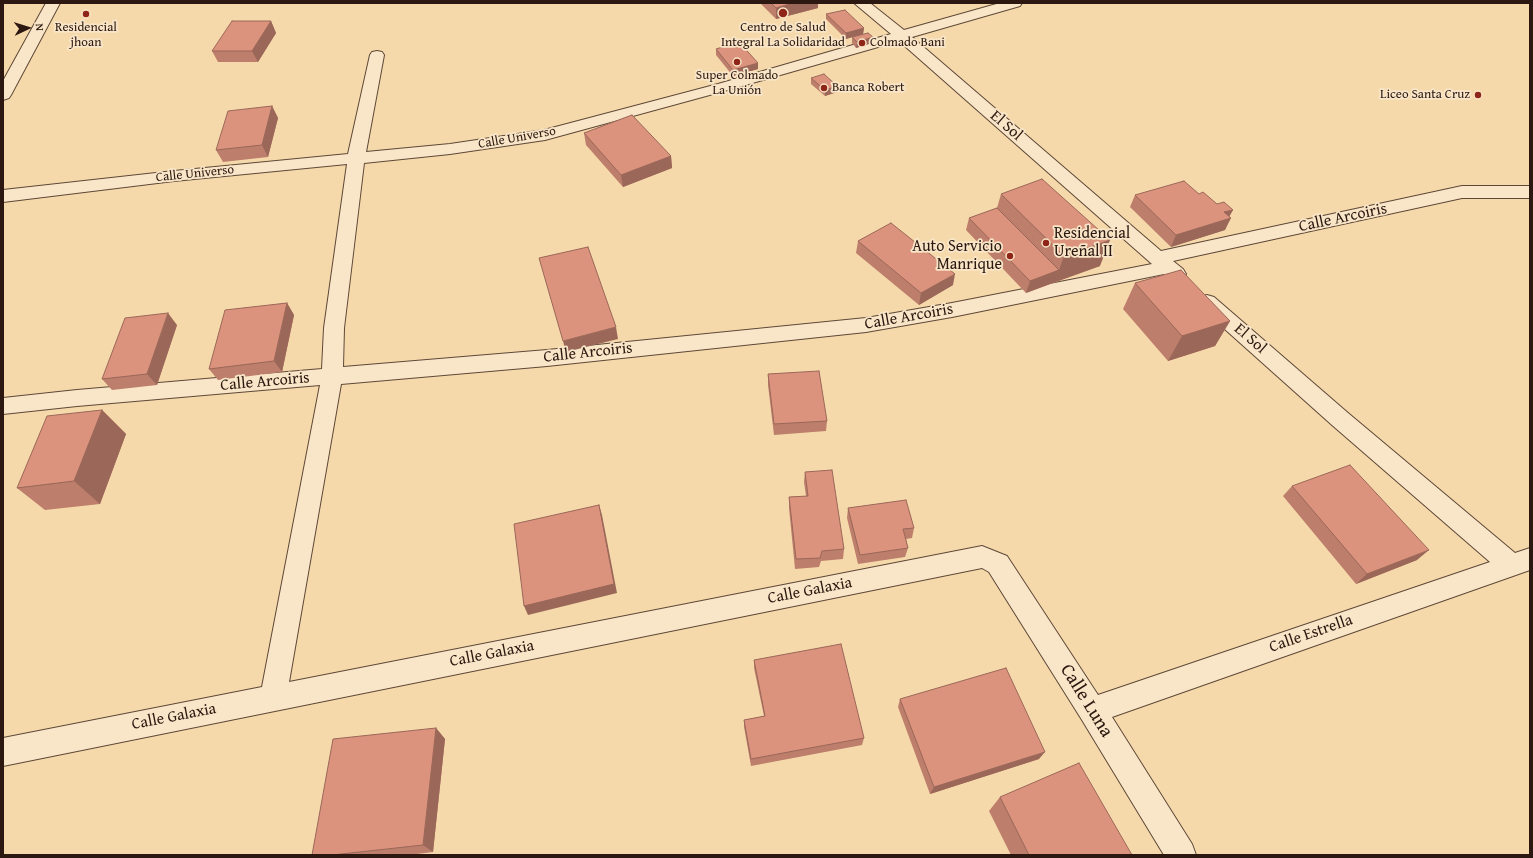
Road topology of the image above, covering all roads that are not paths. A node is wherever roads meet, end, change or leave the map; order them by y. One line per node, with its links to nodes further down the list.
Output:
1 (53, 3): 6 (street)
2 (862, 3): 4 (street, El Sol)
3 (1015, 3): 4 (street, Calle Universo)
4 (902, 36): 7 (street, Calle Universo); 10 (street, El Sol)
5 (377, 55): 7 (street)
6 (3, 95)
7 (356, 158): 9 (street, Calle Universo); 11 (street)
8 (1530, 192): 10 (street, Calle Arcoiris)
9 (3, 196)
10 (1162, 262): 11 (street, Calle Arcoiris); 14 (street, El Sol)
11 (332, 376): 12 (street, Calle Arcoiris); 15 (street)
12 (3, 406)
13 (982, 557): 15 (street, Calle Galaxia); 16 (street, Calle Luna)
14 (1520, 562): 16 (street, Calle Estrella)
15 (272, 698): 17 (street, Calle Galaxia)
16 (1092, 710): 18 (street, Calle Luna)
17 (3, 752)
18 (1181, 855)

